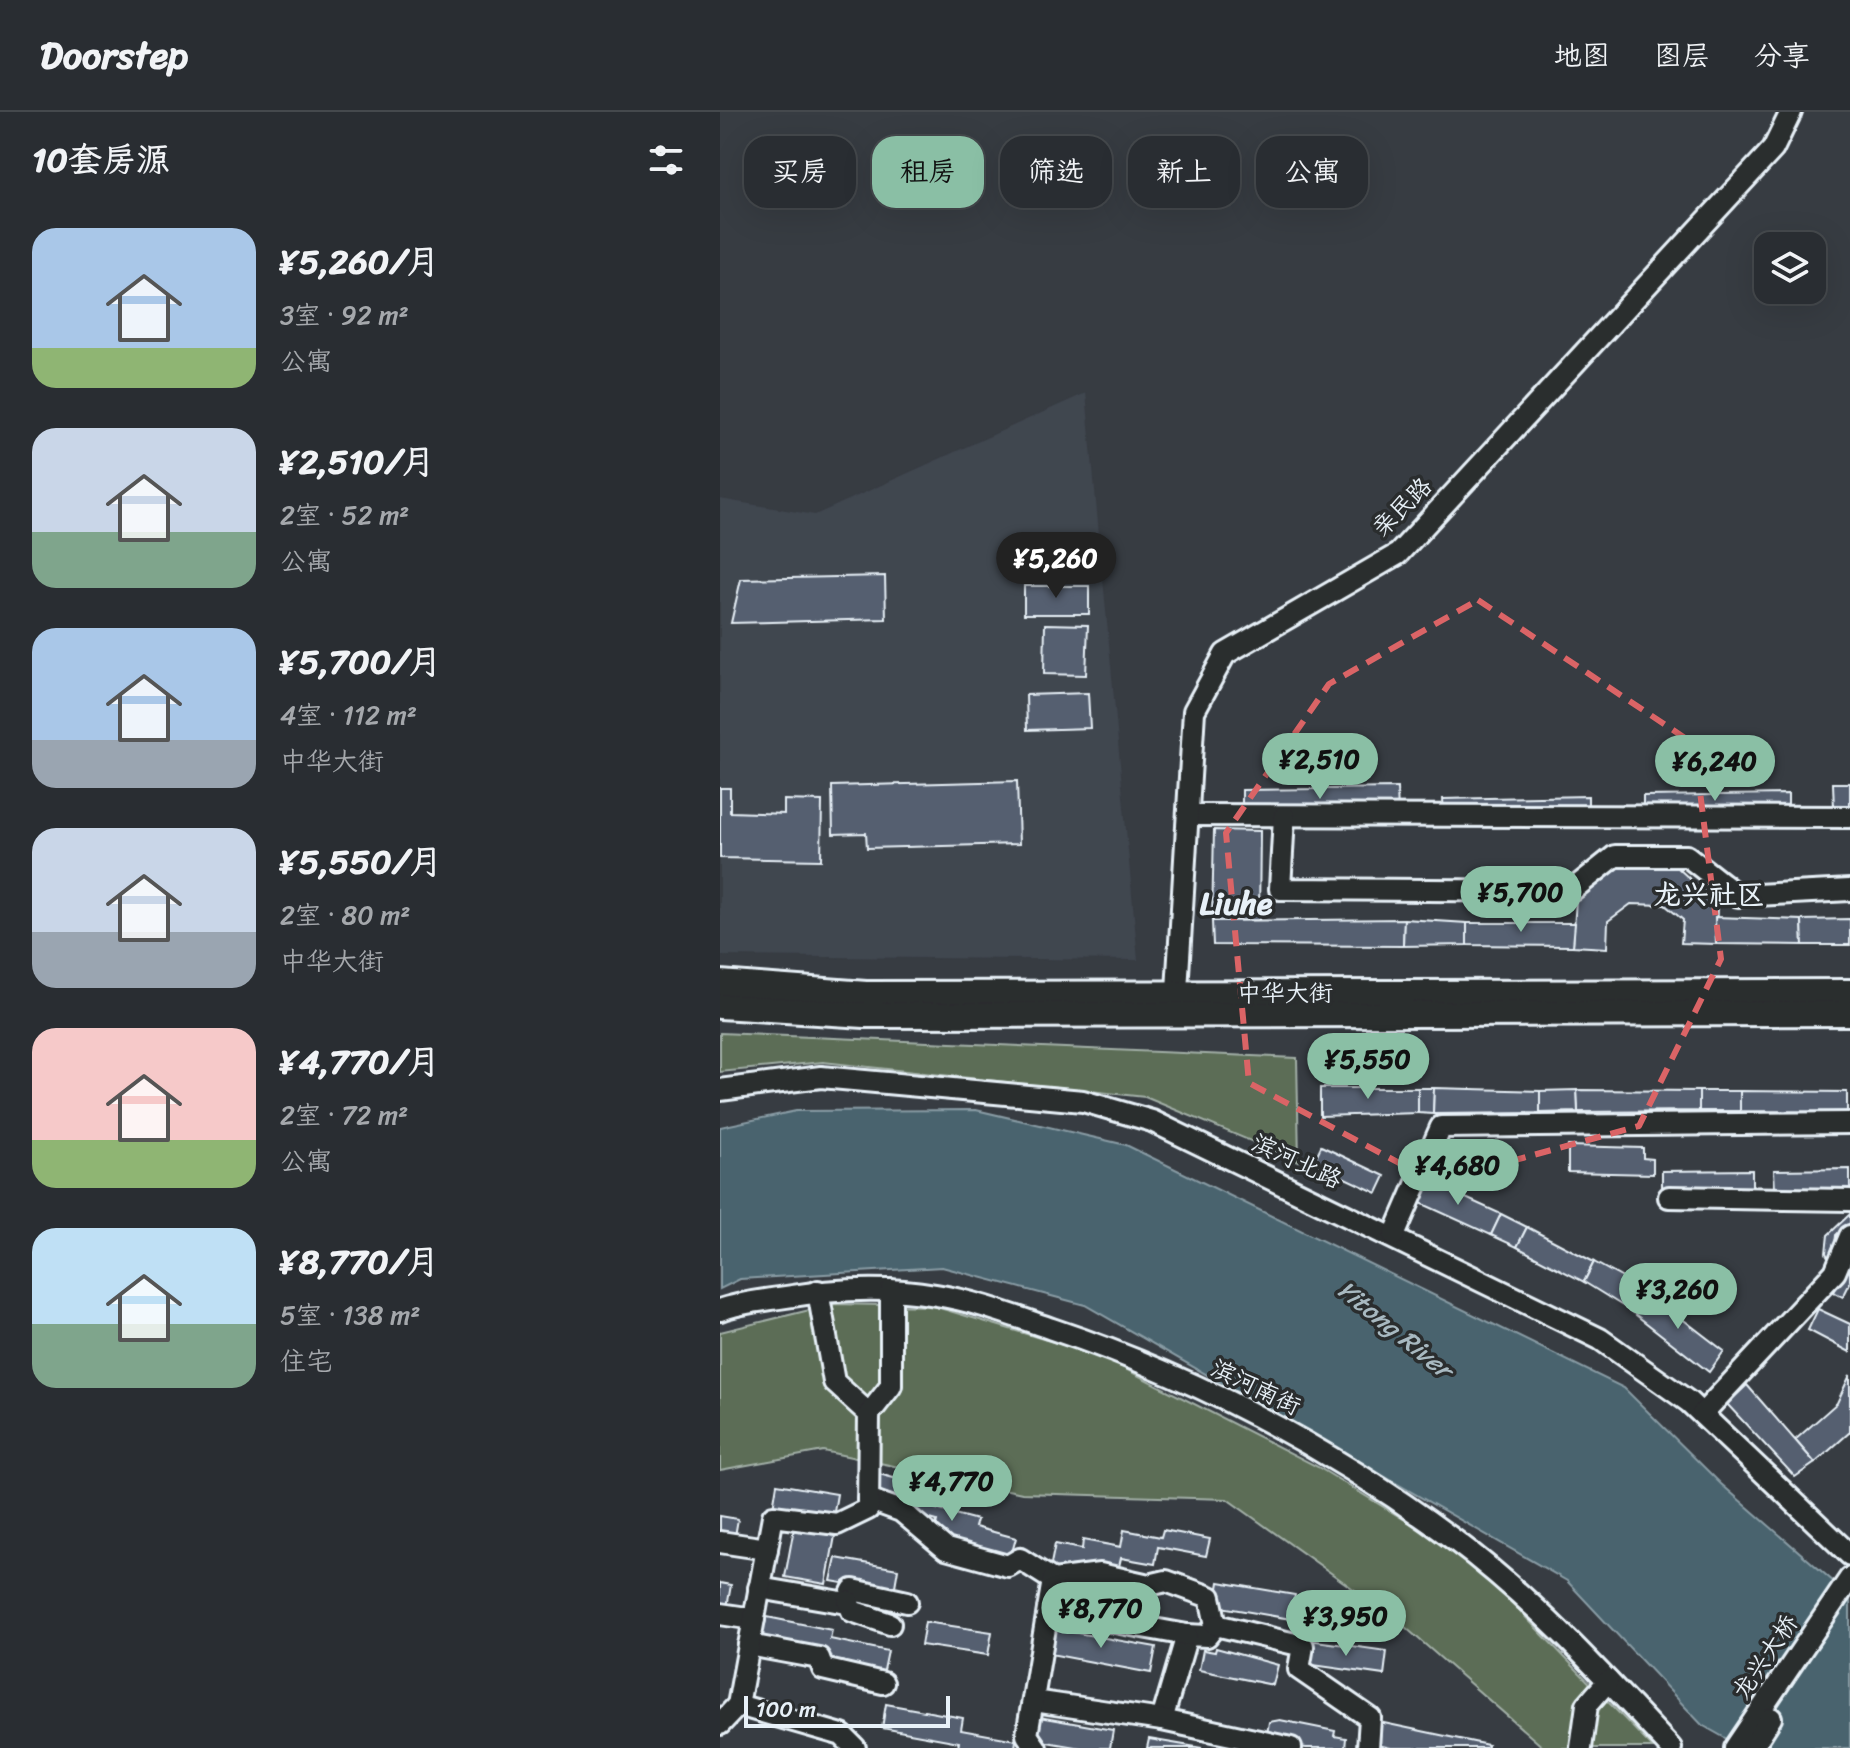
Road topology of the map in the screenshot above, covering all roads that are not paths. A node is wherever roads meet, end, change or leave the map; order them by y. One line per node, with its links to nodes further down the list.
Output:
1 (1791, 112): 2 (street, 亲民路)
2 (1188, 815): 3 (street); 8 (street, 亲民路)
3 (1284, 816): 4 (street); 5 (street)
4 (1850, 817)
5 (1850, 890)
6 (720, 983): 8 (main road, 中华大街)
7 (1850, 992): 8 (main road, 中华大街)
8 (1176, 1004): 9 (main road, 中华大街); 10 (main road, 中华大街)
9 (720, 1006)
10 (1850, 1013)
11 (720, 1090): 15 (street, 滨河北路)
12 (1850, 1123): 15 (street)
13 (1669, 1197): 14 (street)
14 (1850, 1200)
15 (1394, 1236): 22 (street, 滨河北路)
16 (1850, 1236): 17 (street)
17 (1842, 1276): 22 (street)
18 (891, 1290): 19 (street, 滨河南街); 21 (street); 40 (street, 滨河南街)
19 (818, 1291): 20 (street, 滨河南街); 21 (street)
20 (720, 1310)
21 (869, 1414): 23 (street)
22 (1702, 1414): 26 (street, 滨河北路)
23 (868, 1499): 25 (street); 28 (street)
24 (720, 1542): 25 (street)
25 (767, 1549): 29 (street)
26 (1850, 1555)
27 (1850, 1578): 30 (street)
28 (1053, 1580): 33 (street); 37 (street)
29 (759, 1588): 31 (street); 35 (street)
30 (1844, 1599): 52 (street, 龙兴大桥); 53 (street, 龙兴大桥)
31 (848, 1601): 32 (street); 36 (street)
32 (907, 1602)
33 (1048, 1610): 38 (street); 42 (street)
34 (720, 1614): 35 (street)
35 (754, 1619): 39 (street)
36 (890, 1624)
37 (1216, 1625): 38 (street); 49 (street)
38 (1187, 1635): 44 (street)
39 (749, 1645): 41 (street); 43 (street)
40 (1608, 1681): 50 (street); 51 (street, 滨河南街)
41 (883, 1683)
42 (1034, 1701): 44 (street); 47 (street)
43 (738, 1705): 45 (street); 46 (street)
44 (1162, 1720): 48 (street)
45 (720, 1724)
46 (855, 1748)
47 (1036, 1748)
48 (1291, 1748)
49 (1368, 1748)
50 (1581, 1748)
51 (1671, 1748)
52 (1735, 1748)
53 (1752, 1748)

